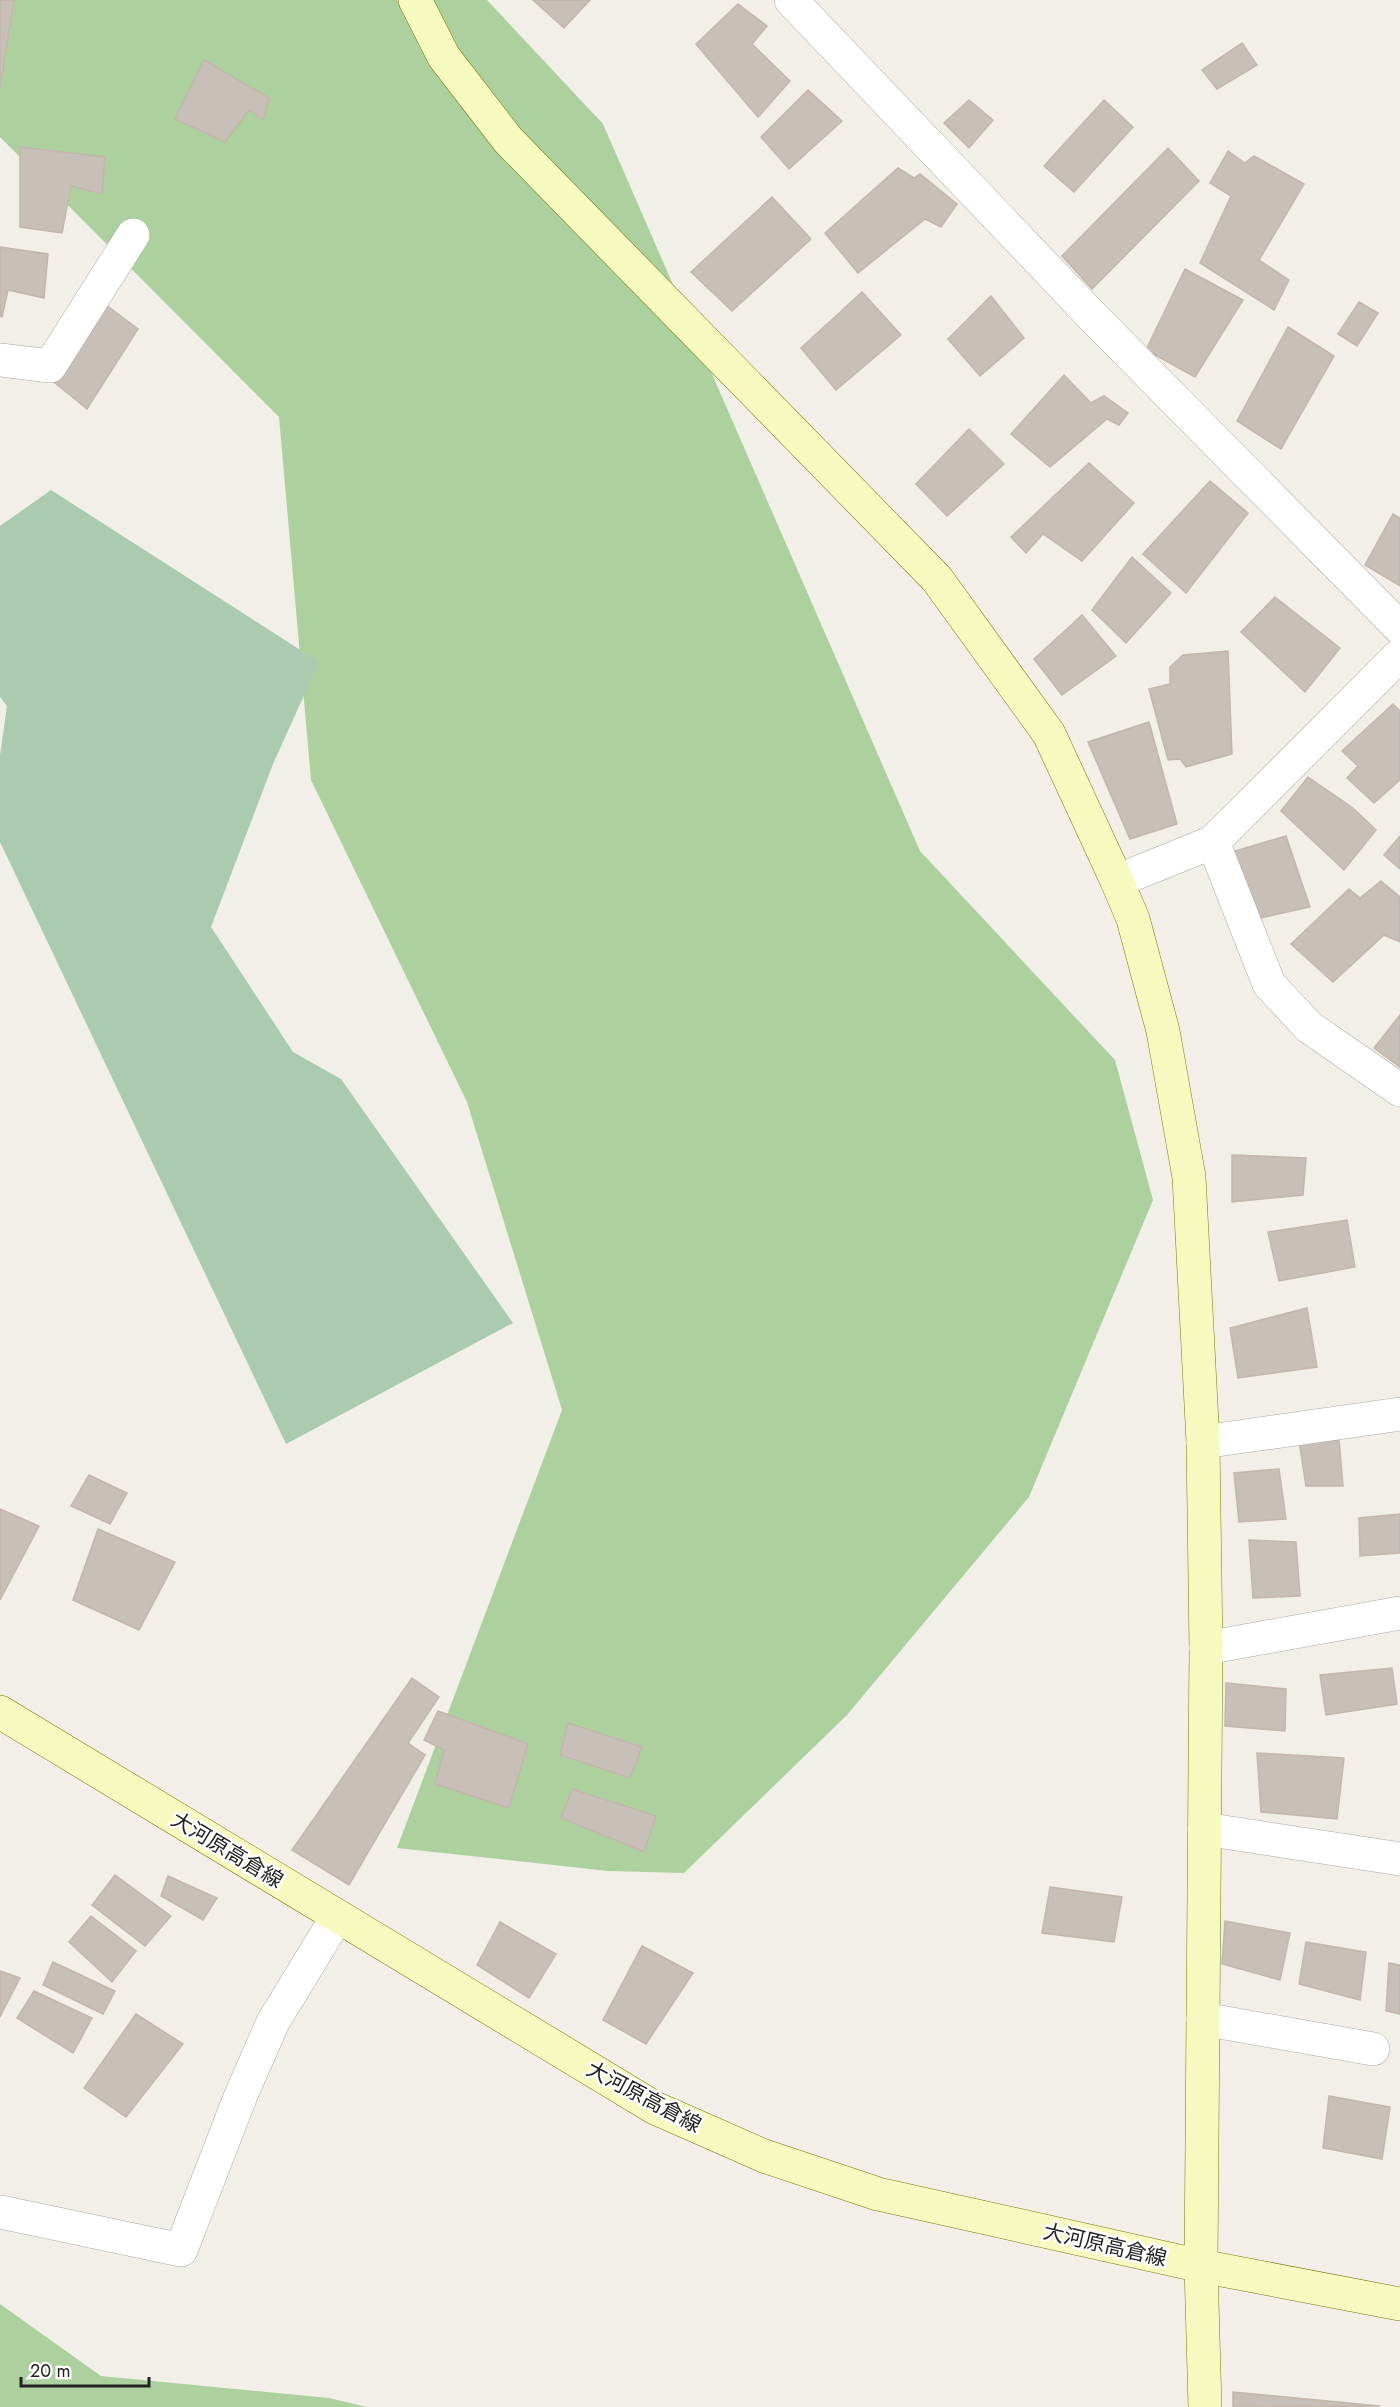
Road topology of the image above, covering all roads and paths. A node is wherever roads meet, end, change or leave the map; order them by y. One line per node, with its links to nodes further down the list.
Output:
1 (416, 0): 8 (street)
2 (791, 0): 5 (street)
3 (133, 235): 4 (street)
4 (0, 360)
5 (1400, 628)
6 (1400, 655): 7 (street)
7 (1212, 842): 8 (street); 9 (street)
8 (1118, 881): 11 (street)
9 (1400, 1090)
10 (1400, 1414): 11 (street)
11 (1203, 1442): 13 (street)
12 (1400, 1613): 13 (street)
13 (1206, 1648): 15 (street)
14 (0, 1712): 17 (street, 大河原高倉線)
15 (1204, 1829): 16 (street); 18 (street)
16 (1400, 1859)
17 (337, 1917): 20 (street); 21 (street, 大河原高倉線)
18 (1203, 2019): 19 (street); 21 (street)
19 (1373, 2049)
20 (0, 2212)
21 (1202, 2266): 22 (street, 大河原高倉線); 23 (street)
22 (1400, 2304)
23 (1205, 2407)

